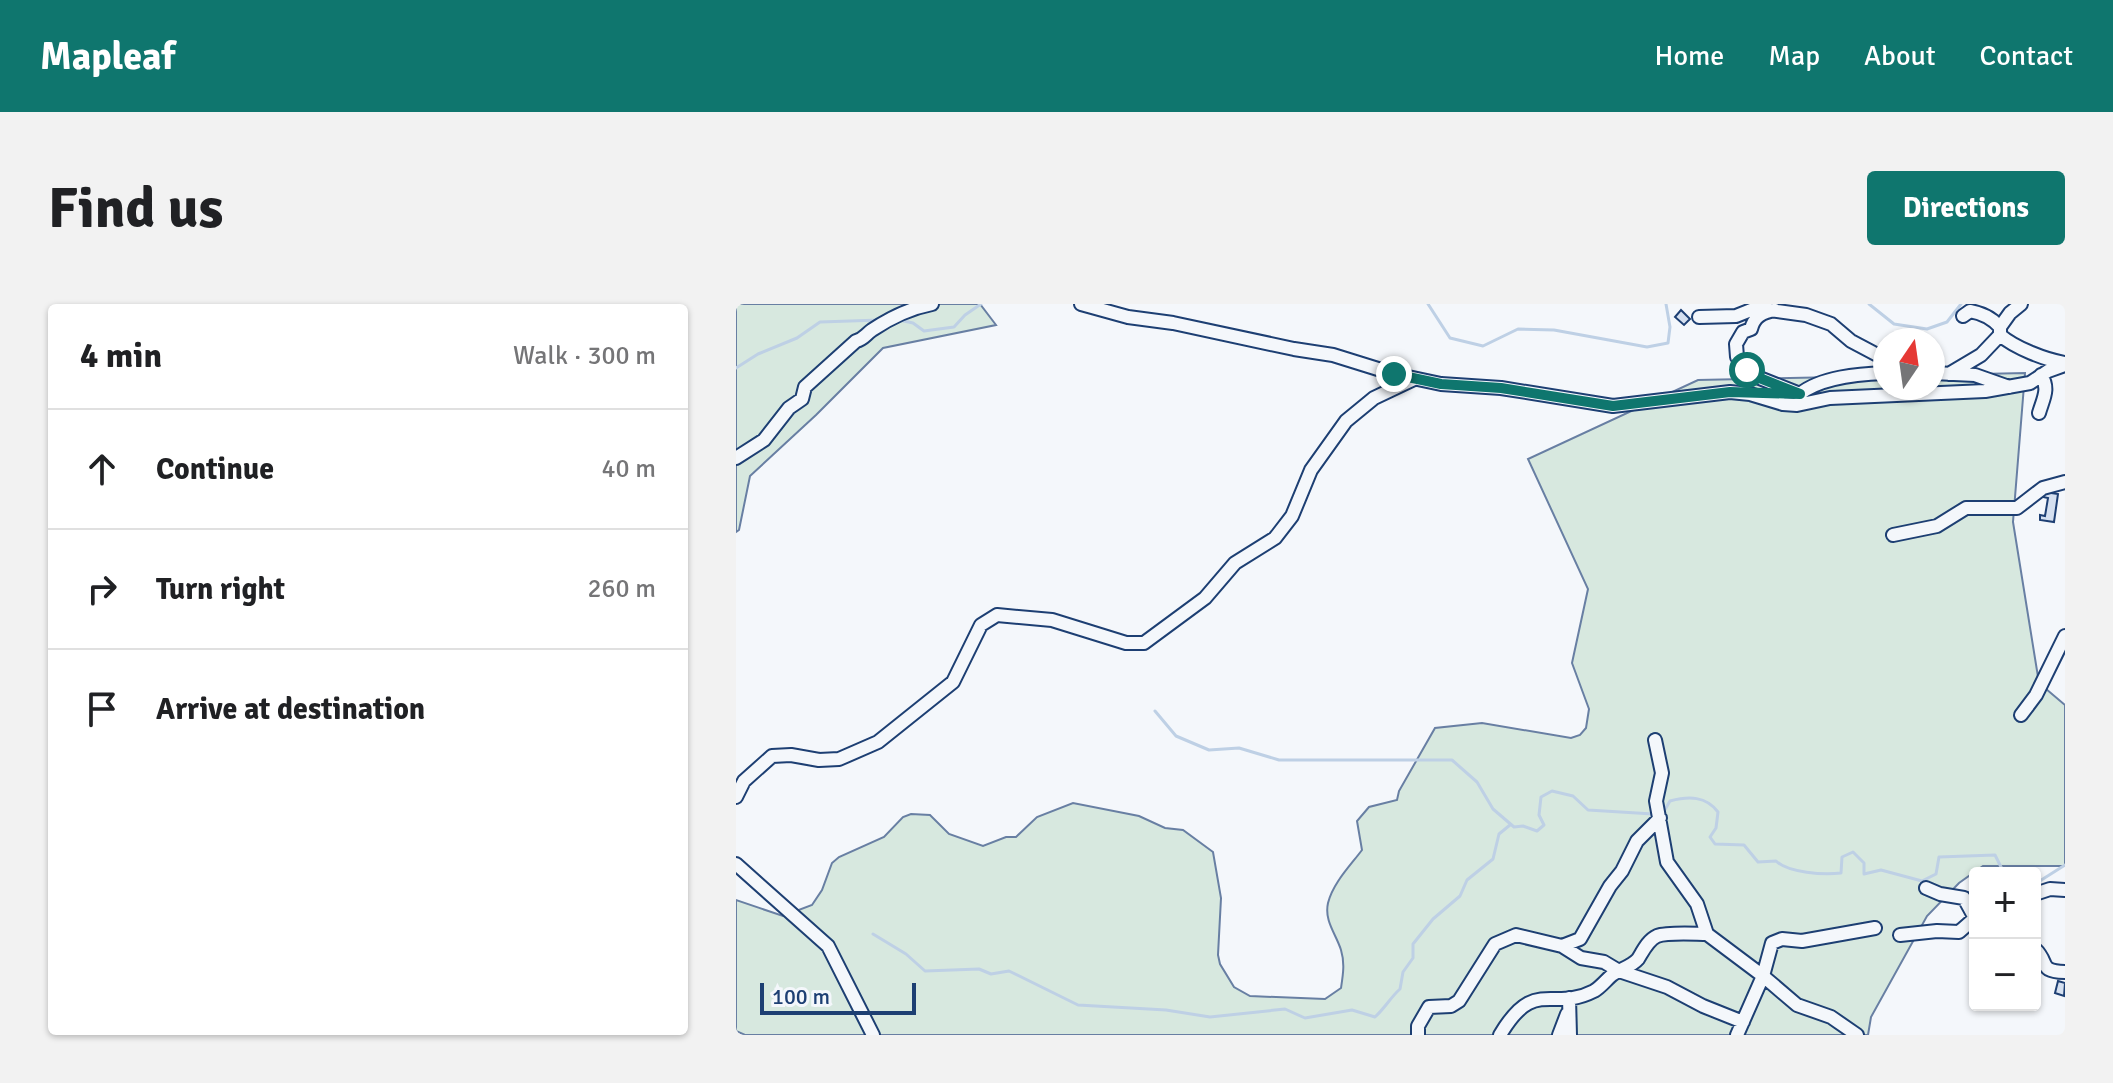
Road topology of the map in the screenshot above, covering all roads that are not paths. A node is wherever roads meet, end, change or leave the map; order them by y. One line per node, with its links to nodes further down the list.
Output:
1 (932, 304): 20 (street)
2 (1081, 304): 14 (street)
3 (2021, 304): 7 (street)
4 (1775, 310): 6 (street); 8 (street); 17 (street)
5 (1963, 316): 7 (street)
6 (1699, 317)
7 (2000, 331): 9 (street); 12 (street)
8 (1873, 353)
9 (2065, 364): 13 (street)
10 (1873, 373): 17 (street)
11 (1945, 374): 12 (street)
12 (1949, 374): 15 (street)
13 (2041, 375): 15 (street); 19 (street)
14 (1414, 379): 16 (street); 26 (street)
15 (2009, 387): 18 (street)
16 (1750, 394): 17 (street); 18 (street)
17 (1800, 394): 18 (street)
18 (1830, 398)
19 (2039, 413)
20 (736, 458)
21 (2065, 482): 22 (street)
22 (1893, 535)
23 (2065, 636): 24 (street)
24 (2021, 715)
25 (1655, 740): 27 (street)
26 (736, 797)
27 (1660, 818): 33 (street); 35 (street)
28 (736, 864): 42 (street)
29 (1926, 888): 34 (street)
30 (2065, 890): 31 (street)
31 (2041, 892)
32 (1875, 928): 39 (street)
33 (1707, 934): 37 (street); 39 (street)
34 (1900, 935)
35 (1562, 946): 37 (street); 43 (street)
36 (2041, 956): 38 (street)
37 (1619, 971): 40 (street); 41 (street)
38 (2065, 972)
39 (1763, 976): 41 (street); 48 (street)
40 (1569, 1003): 44 (street); 45 (street); 46 (street)
41 (1743, 1022): 47 (street)
42 (873, 1035)
43 (1418, 1035)
44 (1500, 1035)
45 (1559, 1035)
46 (1570, 1035)
47 (1737, 1035)
48 (1857, 1035)

